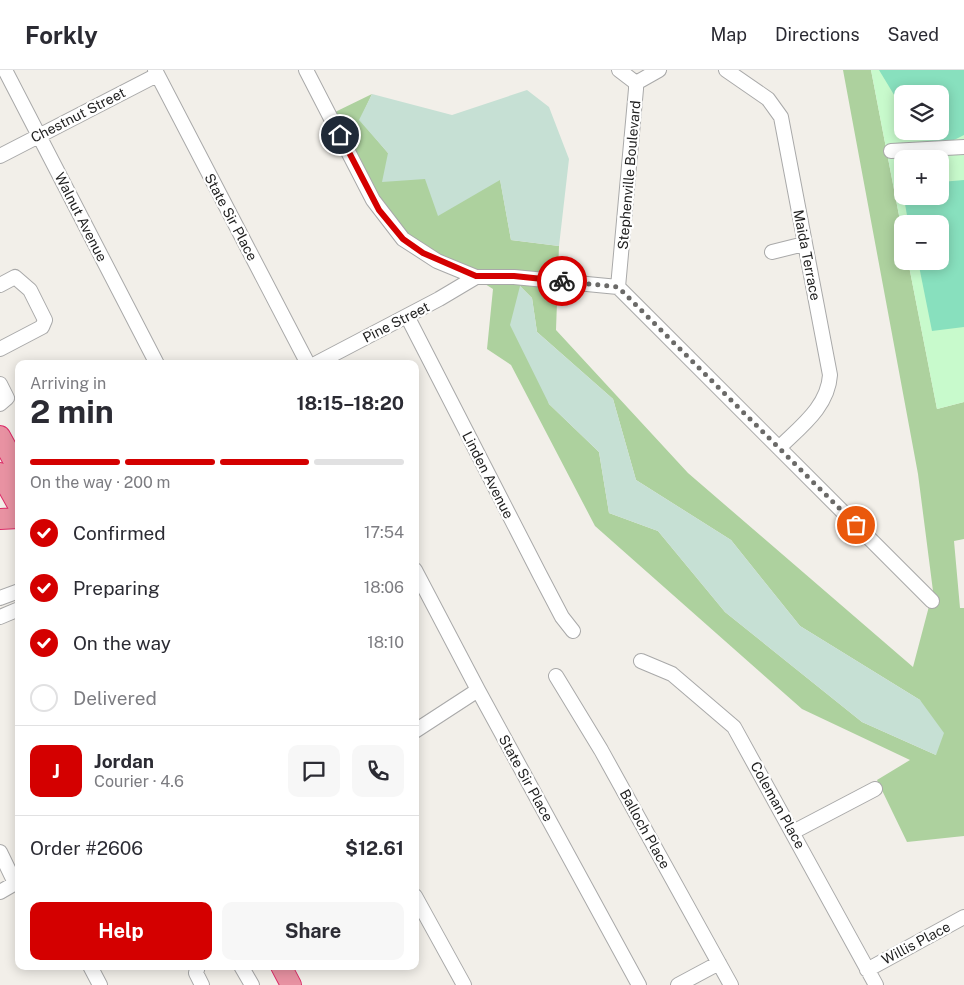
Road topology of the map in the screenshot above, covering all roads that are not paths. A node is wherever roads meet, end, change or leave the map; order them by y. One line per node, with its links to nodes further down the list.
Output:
1 (5, 70): 8 (street, Walnut Avenue)
2 (306, 70): 14 (street)
3 (619, 70): 7 (street, Stephenville Boulevard)
4 (659, 70): 7 (street)
5 (726, 70): 12 (street, Maida Terrace)
6 (156, 73): 8 (street, Chestnut Street); 20 (street, State Sir Place)
7 (636, 83): 16 (street, Stephenville Boulevard)
8 (39, 136): 11 (street, Chestnut Street); 19 (street, Walnut Avenue)
9 (964, 147): 10 (street)
10 (891, 151)
11 (0, 156)
12 (804, 244): 13 (street); 25 (street, Maida Terrace)
13 (772, 252)
14 (476, 276): 16 (street); 17 (street, Pine Street)
15 (0, 285): 18 (street)
16 (618, 287): 25 (street)
17 (407, 316): 21 (street, Pine Street); 37 (street, Linden Avenue)
18 (0, 349)
19 (155, 360)
20 (306, 360)
21 (323, 360)
22 (0, 384): 23 (street)
23 (0, 404)
24 (0, 436): 26 (highway)
25 (779, 448): 34 (street)
26 (15, 464)
27 (0, 473): 28 (highway)
28 (15, 500)
29 (15, 518): 30 (highway)
30 (0, 519)
31 (419, 578): 40 (street, State Sir Place)
32 (15, 592): 33 (street)
33 (0, 598)
34 (932, 601)
35 (15, 611): 36 (street)
36 (0, 617)
37 (573, 631)
38 (641, 661): 43 (street, Coleman Place)
39 (556, 676): 50 (street, Balloch Place)
40 (478, 690): 41 (street); 63 (street, State Sir Place)
41 (419, 728)
42 (875, 789): 43 (street)
43 (793, 832): 56 (street, Coleman Place)
44 (0, 852): 45 (street)
45 (15, 878)
46 (15, 883): 47 (street)
47 (0, 892)
48 (419, 903): 62 (street)
49 (964, 917): 56 (street, Willis Place)
50 (719, 963): 64 (street); 65 (street, Balloch Place)
51 (92, 970): 57 (street)
52 (197, 970): 58 (street)
53 (244, 970): 59 (street)
54 (269, 970): 60 (highway)
55 (283, 970): 61 (highway)
56 (867, 970): 66 (street, Coleman Place)
57 (100, 985)
58 (202, 985)
59 (252, 985)
60 (277, 985)
61 (291, 985)
62 (464, 985)
63 (639, 985)
64 (678, 985)
65 (731, 985)
66 (876, 985)

